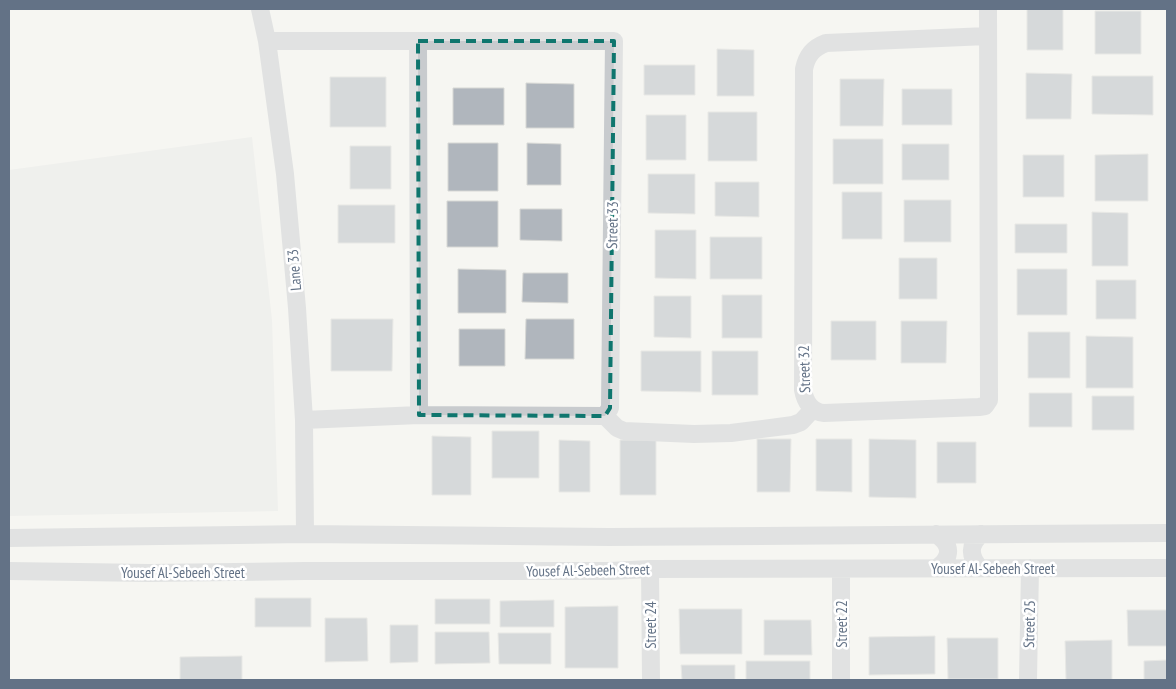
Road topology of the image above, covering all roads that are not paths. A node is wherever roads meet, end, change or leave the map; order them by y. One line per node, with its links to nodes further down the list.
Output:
1 (260, 9): 4 (street, Lane 33)
2 (988, 9): 3 (street, Street 32)
3 (987, 36): 6 (street, Street 32); 6 (street, Street 32)
4 (268, 42): 5 (street, Street 33); 9 (street, Lane 33)
5 (418, 42): 7 (street); 8 (street, Street 33)
6 (812, 409): 8 (street)
7 (419, 415): 8 (street); 9 (street)
8 (605, 416)
9 (304, 420): 11 (street, Lane 33)
10 (1167, 533): 13 (street)
11 (305, 534): 12 (street); 14 (street)
12 (936, 534): 13 (street); 16 (street)
13 (981, 534): 17 (street)
14 (9, 538)
15 (841, 568): 16 (street, Yousef Al-Sebeeh Street); 20 (street, Yousef Al-Sebeeh Street); 23 (street, Street 22)
16 (936, 568): 17 (street, Yousef Al-Sebeeh Street)
17 (980, 568): 18 (street, Yousef Al-Sebeeh Street)
18 (1030, 568): 19 (street, Yousef Al-Sebeeh Street); 24 (street, Street 25)
19 (1167, 568)
20 (650, 569): 21 (street, Yousef Al-Sebeeh Street); 22 (street, Street 24)
21 (9, 572)
22 (651, 680)
23 (841, 680)
24 (1028, 680)

